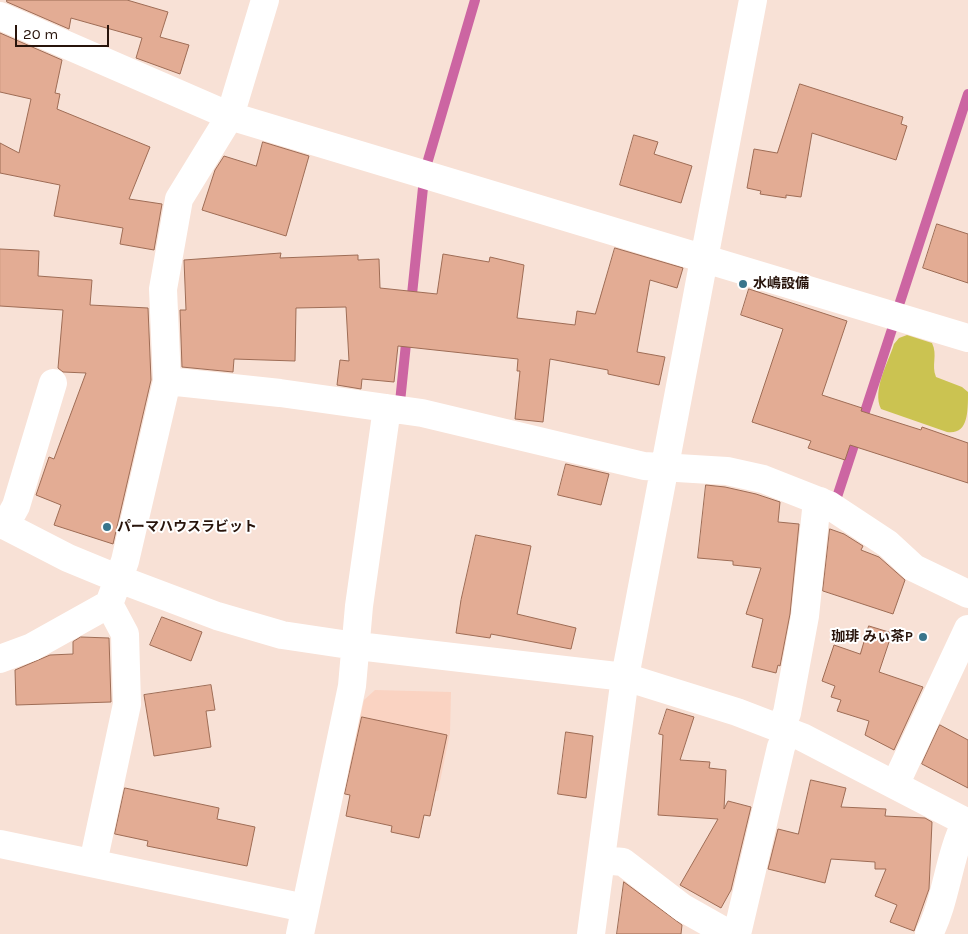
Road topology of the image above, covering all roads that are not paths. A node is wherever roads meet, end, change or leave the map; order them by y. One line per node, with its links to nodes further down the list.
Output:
1 (264, 0): 4 (street)
2 (753, 0): 5 (street)
3 (0, 16): 4 (street)
4 (230, 116): 5 (street); 7 (street)
5 (705, 257): 6 (street); 10 (street)
6 (968, 338)
7 (167, 381): 9 (street); 13 (street)
8 (53, 383): 12 (street)
9 (388, 408): 10 (street); 17 (street)
10 (665, 466): 11 (street); 19 (street)
11 (820, 502): 14 (street); 20 (street)
12 (3, 525): 13 (street)
13 (119, 579): 15 (street); 17 (street)
14 (968, 594)
15 (109, 604): 18 (street); 25 (street)
16 (968, 629): 21 (street)
17 (356, 646): 19 (street); 26 (street)
18 (0, 659)
19 (625, 677): 20 (street); 24 (street)
20 (784, 730): 21 (street); 30 (street)
21 (895, 785): 22 (street)
22 (967, 822): 31 (street)
23 (0, 844): 25 (street)
24 (602, 860): 28 (street); 29 (street)
25 (93, 863): 26 (street)
26 (305, 908): 27 (street)
27 (300, 934)
28 (590, 934)
29 (729, 934)
30 (737, 934)
31 (929, 934)

